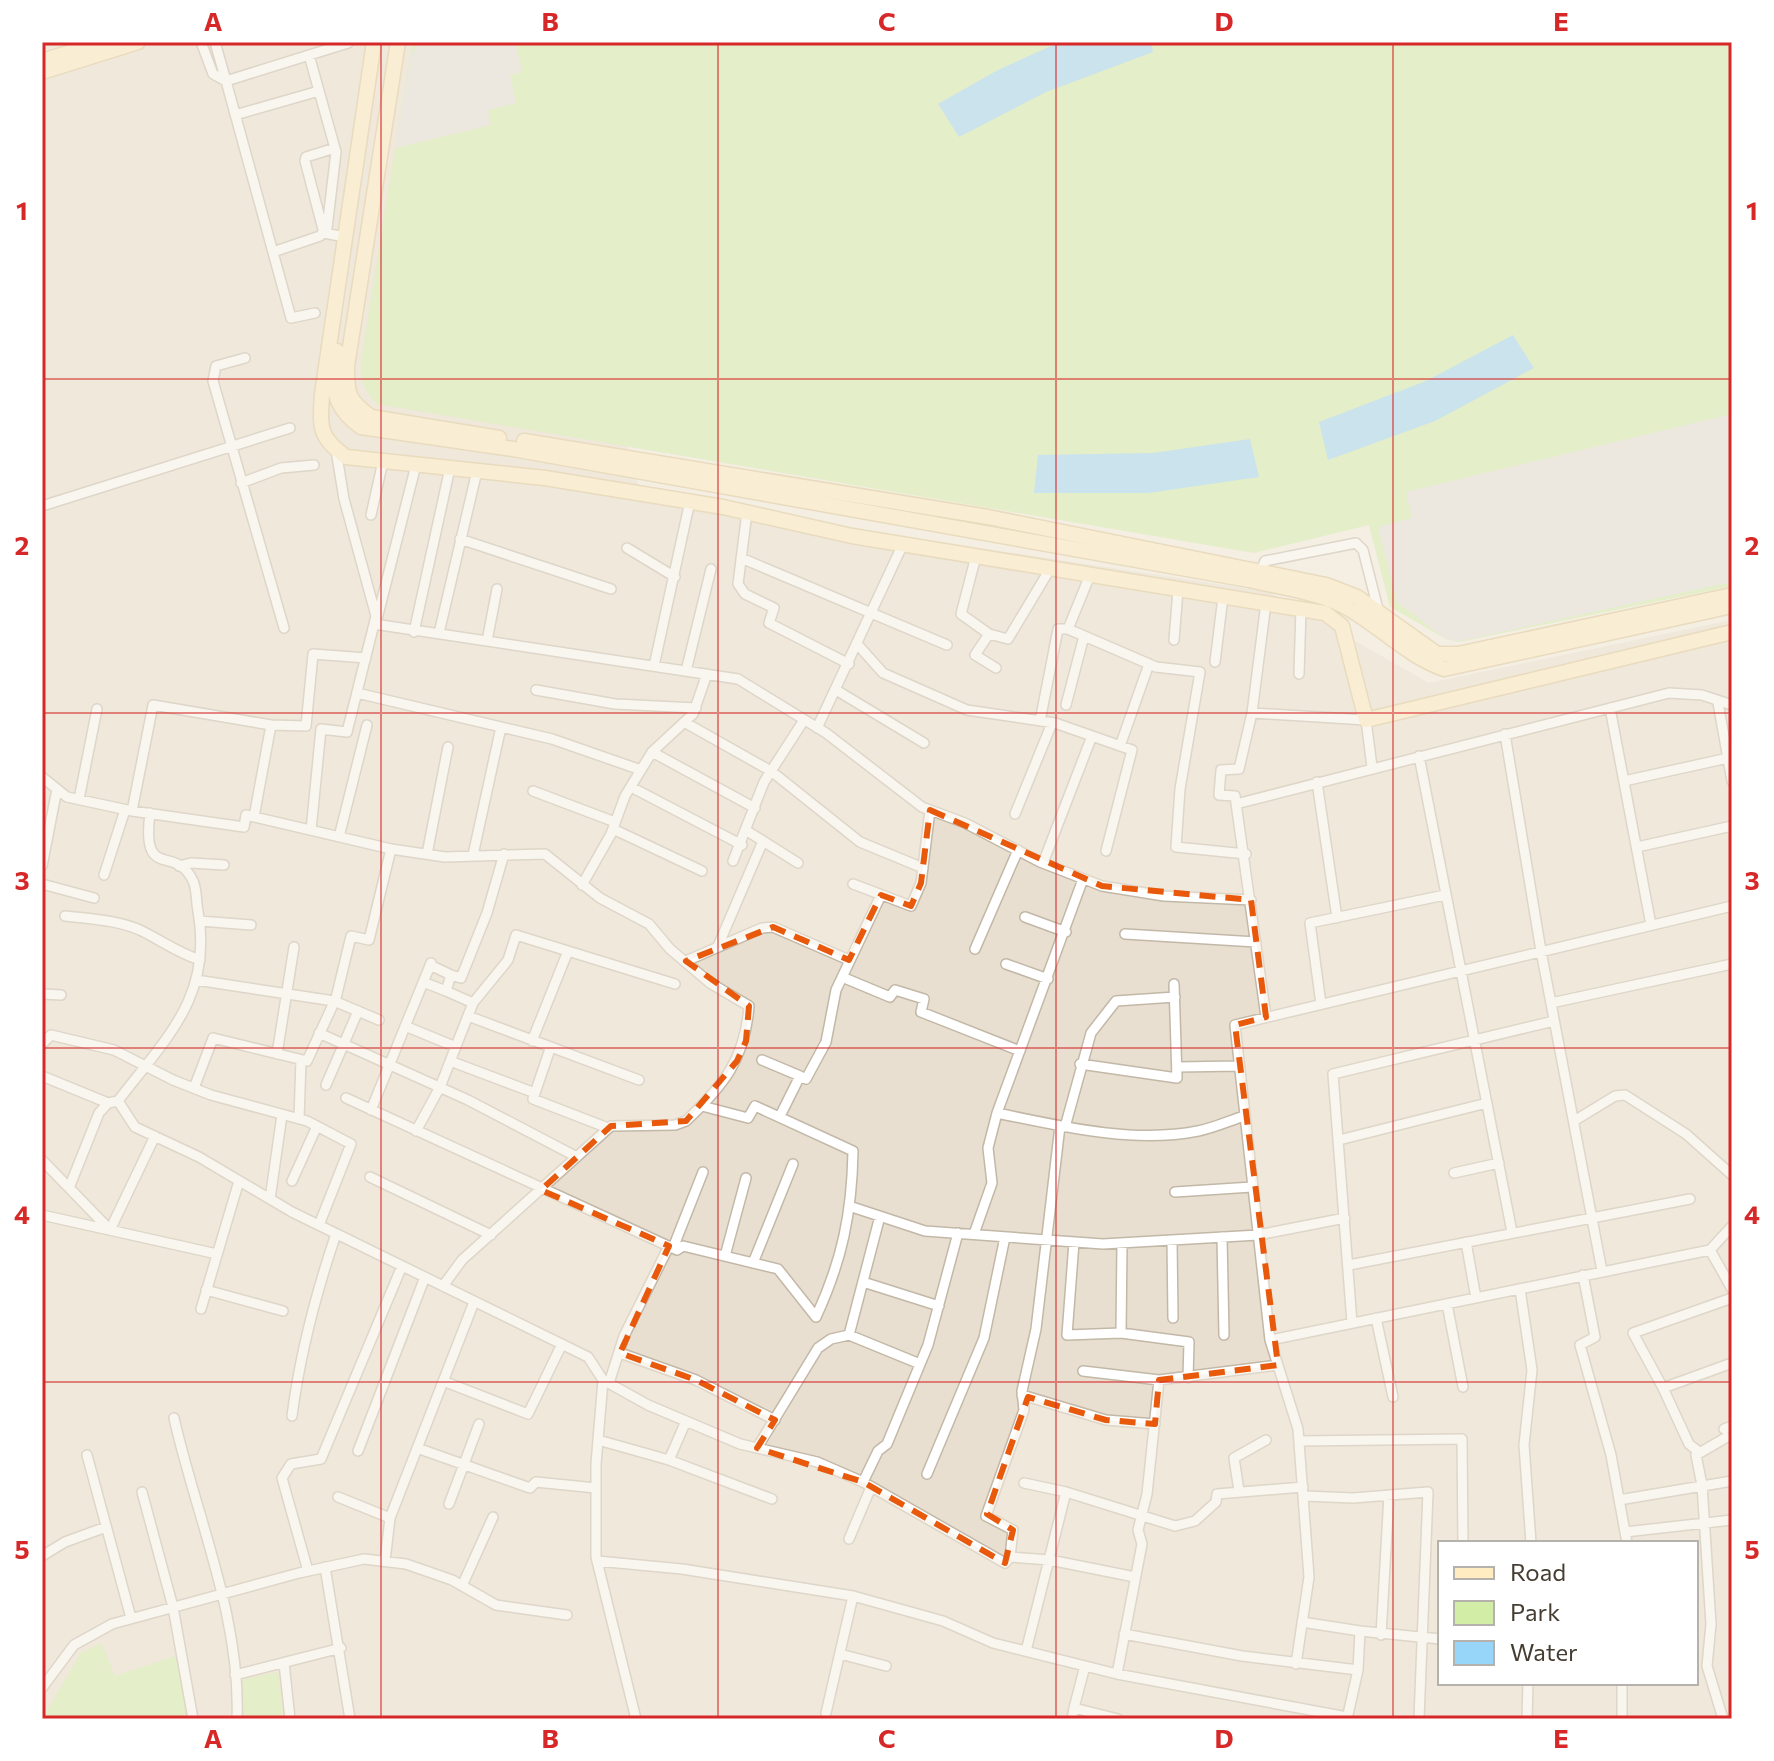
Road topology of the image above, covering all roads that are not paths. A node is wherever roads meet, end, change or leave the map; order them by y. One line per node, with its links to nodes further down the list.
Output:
1 (103, 42): 10 (street)
2 (138, 42): 11 (street)
3 (201, 42): 12 (street)
4 (215, 42): 12 (street)
5 (374, 42): 17 (street)
6 (381, 42): 29 (street)
7 (398, 42): 42 (street)
8 (348, 43): 9 (street)
9 (309, 55): 12 (street); 13 (street)
10 (42, 61)
11 (42, 72)
12 (226, 81): 14 (street)
13 (319, 91): 14 (street); 15 (street)
14 (235, 115): 18 (street)
15 (335, 148): 16 (street); 16 (street)
16 (324, 233): 17 (street); 18 (street)
17 (345, 237): 23 (street)
18 (273, 252): 19 (street)
19 (315, 313)
20 (245, 358): 22 (street)
21 (290, 428): 22 (street)
22 (231, 447): 30 (street); 32 (street)
23 (336, 450): 24 (street); 55 (street)
24 (383, 461): 26 (street); 34 (street)
25 (314, 465): 30 (street)
26 (416, 465): 27 (street); 55 (street)
27 (450, 468): 28 (street); 59 (street)
28 (477, 471): 31 (street); 35 (street)
29 (680, 479): 31 (street); 54 (street)
30 (241, 483): 57 (street)
31 (684, 500): 33 (street); 44 (street)
32 (42, 506)
33 (747, 512): 36 (street); 39 (street)
34 (371, 515)
35 (460, 539): 46 (street); 61 (street)
36 (903, 544): 38 (street); 53 (street)
37 (627, 548): 44 (street)
38 (976, 556): 41 (street); 62 (street)
39 (741, 558): 53 (street); 70 (street)
40 (711, 569): 74 (street)
41 (1050, 569): 43 (street); 62 (street)
42 (1260, 572): 54 (street); 54 (street)
43 (1090, 575): 47 (street); 58 (street)
44 (675, 577): 72 (street)
45 (497, 589): 65 (street)
46 (611, 589)
47 (1178, 590): 49 (street); 64 (street)
48 (1732, 595): 54 (street)
49 (1223, 597): 50 (street); 69 (street)
50 (1266, 603): 52 (street); 86 (street)
51 (1732, 606): 54 (street)
52 (1301, 609): 56 (street); 76 (street)
53 (873, 611): 66 (street); 67 (street)
54 (1374, 617): 56 (street)
55 (374, 622): 59 (street); 68 (street)
56 (1342, 626): 88 (street)
57 (284, 628)
58 (1068, 629): 63 (street); 89 (street)
59 (414, 632): 61 (street)
60 (1732, 632): 88 (street)
61 (439, 633): 65 (street)
62 (989, 634): 73 (street)
63 (1084, 636): 71 (street); 81 (street)
64 (1174, 640)
65 (487, 641): 72 (street)
66 (858, 645): 70 (street); 89 (street)
67 (947, 645)
68 (366, 658): 79 (street); 92 (street)
69 (1215, 662)
70 (849, 664): 78 (street)
71 (1149, 664): 99 (street); 135 (street)
72 (654, 666): 74 (street)
73 (996, 668)
74 (686, 671): 75 (street)
75 (707, 674): 83 (street); 87 (street)
76 (1299, 674)
77 (536, 690): 83 (street)
78 (836, 690): 95 (street); 98 (street)
79 (357, 693): 94 (street); 124 (street)
80 (1718, 703): 82 (street); 84 (street); 103 (street)
81 (1066, 705)
82 (1732, 705)
83 (696, 708): 90 (street)
84 (1610, 708): 96 (street); 108 (street)
85 (97, 709): 114 (street)
86 (1252, 713): 88 (street); 115 (street)
87 (804, 720): 95 (street); 106 (street)
88 (1366, 720): 104 (street)
89 (1040, 721): 91 (street)
90 (684, 722): 101 (street); 106 (street)
91 (1052, 723): 97 (street); 120 (street)
92 (271, 725): 117 (street); 121 (street)
93 (367, 725): 126 (street)
94 (501, 727): 105 (street); 136 (street)
95 (817, 728): 118 (street)
96 (1505, 734): 102 (street); 168 (street)
97 (1092, 736): 99 (street); 139 (street)
98 (924, 743)
99 (1120, 746): 132 (street)
100 (448, 747): 133 (street)
101 (652, 752): 105 (street); 116 (street)
102 (1419, 756): 104 (street); 151 (street)
103 (1728, 758): 108 (street); 109 (street)
104 (1372, 767): 110 (street)
105 (641, 770): 111 (street)
106 (771, 771): 116 (street); 143 (street)
107 (42, 777): 112 (street)
108 (1624, 781): 129 (street)
109 (1732, 781)
110 (1317, 782): 115 (street); 157 (street)
111 (631, 787): 122 (street); 128 (street)
112 (57, 789): 114 (street); 141 (street)
113 (533, 791): 122 (street)
114 (79, 799): 117 (street)
115 (1236, 804): 135 (street)
116 (755, 808): 125 (street)
117 (128, 810): 119 (street); 145 (street)
118 (930, 810): 131 (street); 143 (street)
119 (150, 813): 121 (street); 142 (street)
120 (1015, 814)
121 (254, 817): 124 (street)
122 (614, 825): 144 (street); 149 (street)
123 (1732, 826): 129 (street)
124 (311, 830): 126 (street)
125 (747, 831): 127 (street); 128 (street)
126 (339, 837): 130 (street)
127 (763, 841): 138 (street); 164 (street)
128 (742, 845): 137 (street)
129 (1637, 847): 160 (street)
130 (391, 849): 133 (street); 187 (street)
131 (1018, 850): 139 (street); 166 (street)
132 (1106, 851)
133 (427, 854): 136 (street)
134 (504, 854): 136 (street); 149 (street); 175 (street)
135 (1246, 854): 153 (street)
136 (473, 855)
137 (733, 861)
138 (798, 863)
139 (1043, 863): 146 (street)
140 (224, 865): 142 (street)
141 (42, 866)
142 (179, 866): 158 (street)
143 (923, 868): 150 (street)
144 (702, 871)
145 (104, 875)
146 (1083, 879): 153 (street); 161 (street)
147 (42, 884): 152 (street)
148 (853, 884): 150 (street)
149 (582, 885): 171 (street)
150 (881, 895): 170 (street)
151 (1445, 895): 157 (street); 174 (street)
152 (94, 898)
153 (1251, 900): 163 (street)
154 (1732, 906): 160 (street)
155 (65, 916): 169 (street)
156 (1025, 917): 161 (street)
157 (1337, 918): 190 (street)
158 (200, 921): 159 (street); 169 (street)
159 (251, 925)
160 (1651, 925): 168 (street)
161 (1066, 932): 177 (street)
162 (1125, 934): 163 (street)
163 (1256, 942): 193 (street)
164 (718, 946): 170 (street); 171 (street)
165 (294, 947): 182 (street)
166 (975, 949)
167 (568, 951): 180 (street); 188 (street); 199 (street)
168 (1541, 951): 174 (street); 189 (street)
169 (200, 960): 178 (street)
170 (849, 960): 176 (street)
171 (686, 961): 224 (street)
172 (1006, 964): 177 (street)
173 (1732, 964): 189 (street)
174 (1460, 971): 190 (street); 198 (street)
175 (451, 975): 179 (street); 183 (street)
176 (842, 977): 204 (street); 215 (street)
177 (1048, 979): 204 (street)
178 (196, 980): 182 (street); 212 (street)
179 (423, 982): 183 (street); 196 (street)
180 (675, 984)
181 (1174, 984): 186 (street)
182 (285, 991): 187 (street); 205 (street)
183 (446, 991): 188 (street)
184 (42, 994): 185 (street)
185 (61, 995)
186 (1175, 997): 210 (street); 213 (street)
187 (334, 1001): 191 (street); 197 (street)
188 (473, 1003): 192 (street)
189 (1551, 1003): 195 (street)
190 (1321, 1004): 193 (street)
191 (358, 1011): 194 (street); 201 (street)
192 (468, 1016): 199 (street); 202 (street)
193 (1266, 1017): 211 (street)
194 (379, 1020)
195 (1554, 1021): 198 (street); 231 (street)
196 (405, 1026): 202 (street); 209 (street)
197 (319, 1033): 201 (street); 206 (street)
198 (1474, 1040): 223 (street); 237 (street)
199 (532, 1041): 203 (street)
200 (43, 1042): 212 (street)
201 (344, 1044): 209 (street); 217 (street)
202 (456, 1047): 208 (street)
203 (550, 1049): 216 (street); 220 (street)
204 (1020, 1051): 226 (street)
205 (277, 1054): 206 (street); 219 (street)
206 (301, 1060): 230 (street)
207 (762, 1060): 215 (street)
208 (450, 1061): 218 (street); 220 (street)
209 (390, 1064): 218 (street); 225 (street)
210 (1080, 1064): 213 (street); 233 (street)
211 (1239, 1066): 213 (street); 229 (street)
212 (145, 1067): 219 (street); 222 (street)
213 (1177, 1067)
214 (42, 1076): 222 (street)
215 (800, 1076): 228 (street)
216 (639, 1080)
217 (326, 1085)
218 (440, 1087): 235 (street); 238 (street)
219 (194, 1088): 227 (street)
220 (535, 1093): 234 (street)
221 (346, 1098): 225 (street)
222 (113, 1102): 236 (street); 250 (street)
223 (1487, 1103): 237 (street); 240 (street)
224 (702, 1106): 228 (street); 234 (street)
225 (371, 1110): 235 (street)
226 (997, 1113): 233 (street); 266 (street)
227 (282, 1115): 230 (street); 253 (street)
228 (780, 1116): 255 (street)
229 (1244, 1116): 233 (street); 249 (street)
230 (299, 1119): 232 (street)
231 (1574, 1121): 244 (street); 258 (street)
232 (317, 1126): 248 (street); 260 (street)
233 (1063, 1127): 271 (street)
234 (608, 1128): 238 (street)
235 (416, 1131): 251 (street)
236 (155, 1136): 247 (street); 262 (street)
237 (1339, 1140): 259 (street)
238 (577, 1157): 251 (street)
239 (42, 1160): 250 (street)
240 (1499, 1163): 243 (street); 263 (street)
241 (793, 1164): 280 (street)
242 (703, 1172): 276 (street)
243 (1454, 1173)
244 (1732, 1175)
245 (370, 1177): 267 (street)
246 (746, 1178): 279 (street)
247 (239, 1181): 253 (street); 278 (street)
248 (292, 1181)
249 (1252, 1187): 252 (street); 268 (street)
250 (69, 1188): 262 (street)
251 (541, 1190): 267 (street); 276 (street)
252 (1175, 1192)
253 (270, 1199): 260 (street)
254 (1690, 1199): 258 (street)
255 (852, 1207): 257 (street); 280 (street)
256 (42, 1215): 262 (street)
257 (880, 1216): 264 (street); 286 (street)
258 (1592, 1216): 263 (street); 283 (street)
259 (1345, 1218): 268 (street); 281 (street)
260 (319, 1225): 265 (street)
261 (1732, 1226): 277 (street)
262 (110, 1230): 278 (street)
263 (1512, 1232): 274 (street)
264 (958, 1233): 266 (street); 295 (street)
265 (336, 1234): 282 (street); 319 (street)
266 (974, 1234): 269 (street)
267 (491, 1235): 287 (street)
268 (1258, 1235): 270 (street); 304 (street)
269 (1005, 1237): 271 (street); 336 (street)
270 (1222, 1237): 272 (street); 303 (street)
271 (1048, 1240): 273 (street); 317 (street)
272 (1172, 1240): 275 (street); 298 (street)
273 (1074, 1242): 275 (street); 301 (street)
274 (1466, 1242): 281 (street); 291 (street)
275 (1122, 1243): 301 (street)
276 (671, 1247): 279 (street); 306 (street)
277 (1710, 1250): 283 (street); 289 (street)
278 (217, 1254): 290 (street)
279 (725, 1256): 280 (street)
280 (753, 1263)
281 (1349, 1265): 300 (street)
282 (402, 1266): 285 (street); 368 (street)
283 (1602, 1271): 284 (street)
284 (1583, 1275): 288 (street); 349 (street)
285 (425, 1277): 287 (street); 331 (street)
286 (863, 1282): 295 (street); 302 (street)
287 (443, 1286): 293 (street)
288 (1520, 1289): 291 (street); 360 (street)
289 (1732, 1289)
290 (206, 1290): 296 (street); 297 (street)
291 (1476, 1298): 294 (street)
292 (1732, 1298): 316 (street)
293 (474, 1302): 305 (street); 313 (street)
294 (1447, 1304): 299 (street); 315 (street)
295 (939, 1306): 308 (street)
296 (201, 1309)
297 (283, 1311)
298 (1173, 1318)
299 (1376, 1318): 300 (street); 318 (street)
300 (1352, 1323): 304 (street)
301 (1121, 1333): 311 (street)
302 (849, 1335): 308 (street); 321 (street)
303 (1224, 1335)
304 (1270, 1340): 309 (street)
305 (562, 1344): 313 (street); 314 (street)
306 (620, 1353): 314 (street); 321 (street)
307 (1732, 1363): 316 (street)
308 (920, 1364): 339 (street)
309 (1278, 1365): 311 (street); 328 (street)
310 (1083, 1371): 312 (street)
311 (1188, 1378): 312 (street)
312 (1159, 1380): 324 (street)
313 (443, 1381): 329 (street)
314 (606, 1382): 322 (street); 326 (street)
315 (1463, 1387)
316 (1663, 1388): 332 (street)
317 (1022, 1395): 324 (street); 363 (street)
318 (1393, 1397)
319 (292, 1416)
320 (174, 1418): 371 (street)
321 (775, 1420): 330 (street)
322 (686, 1421): 330 (street); 334 (street)
323 (479, 1424): 335 (street)
324 (1155, 1424): 351 (street)
325 (1728, 1431): 332 (street)
326 (598, 1440): 334 (street); 341 (street)
327 (1266, 1440): 342 (street)
328 (1299, 1441): 345 (street); 359 (street)
329 (417, 1448): 335 (street); 353 (street)
330 (757, 1448): 339 (street)
331 (358, 1451)
332 (1699, 1452): 340 (street)
333 (87, 1455): 356 (street)
334 (669, 1460): 348 (street)
335 (464, 1465): 341 (street); 350 (street)
336 (927, 1474)
337 (1732, 1481): 340 (street)
338 (1024, 1483): 344 (street)
339 (867, 1484): 358 (street); 363 (street)
340 (1702, 1485): 349 (street); 355 (street)
341 (596, 1488): 366 (street)
342 (1239, 1491): 345 (street); 351 (street)
343 (142, 1492): 373 (street)
344 (1066, 1492): 351 (street); 364 (street)
345 (1304, 1492): 346 (street); 376 (street)
346 (1389, 1495): 379 (street); 380 (street)
347 (338, 1497): 353 (street)
348 (772, 1499)
349 (1619, 1500): 357 (street)
350 (449, 1504)
351 (1142, 1514): 369 (street)
352 (493, 1517): 370 (street)
353 (390, 1518): 365 (street)
354 (1732, 1520): 355 (street)
355 (1704, 1522): 357 (street); 407 (street)
356 (106, 1527): 362 (street); 375 (street)
357 (1625, 1532): 361 (street)
358 (849, 1539)
359 (1463, 1541)
360 (1531, 1541)
361 (1627, 1541)
362 (42, 1556)
363 (1010, 1557): 364 (street)
364 (1050, 1560): 369 (street); 383 (street)
365 (385, 1561): 367 (street); 370 (street)
366 (597, 1561): 372 (street); 402 (street)
367 (325, 1567): 368 (street); 382 (street)
368 (308, 1571): 371 (street)
369 (1135, 1577): 378 (street)
370 (462, 1586): 374 (street)
371 (221, 1594): 373 (street); 391 (street)
372 (853, 1596): 383 (street); 384 (street)
373 (173, 1607): 375 (street); 398 (street)
374 (567, 1615)
375 (131, 1618): 394 (street)
376 (1302, 1622): 377 (street); 386 (street)
377 (1360, 1631): 379 (street); 389 (street)
378 (1124, 1634): 386 (street); 390 (street)
379 (1381, 1635): 380 (street)
380 (1425, 1638): 381 (street); 404 (street)
381 (1438, 1639)
382 (341, 1648): 385 (street); 401 (street)
383 (1026, 1651): 388 (street)
384 (840, 1654): 387 (street); 395 (street)
385 (284, 1663): 391 (street); 400 (street)
386 (1296, 1664): 389 (street)
387 (886, 1666)
388 (1085, 1666): 390 (street); 396 (street)
389 (1358, 1670): 397 (street)
390 (1117, 1674): 397 (street)
391 (235, 1675): 399 (street)
392 (1528, 1685): 405 (street)
393 (1622, 1685): 406 (street)
394 (42, 1688)
395 (826, 1713)
396 (1073, 1714): 403 (street)
397 (1347, 1718)
398 (193, 1719)
399 (237, 1719)
400 (290, 1719)
401 (350, 1719)
402 (636, 1719)
403 (1118, 1719)
404 (1419, 1719)
405 (1527, 1719)
406 (1622, 1719)
407 (1723, 1719)

